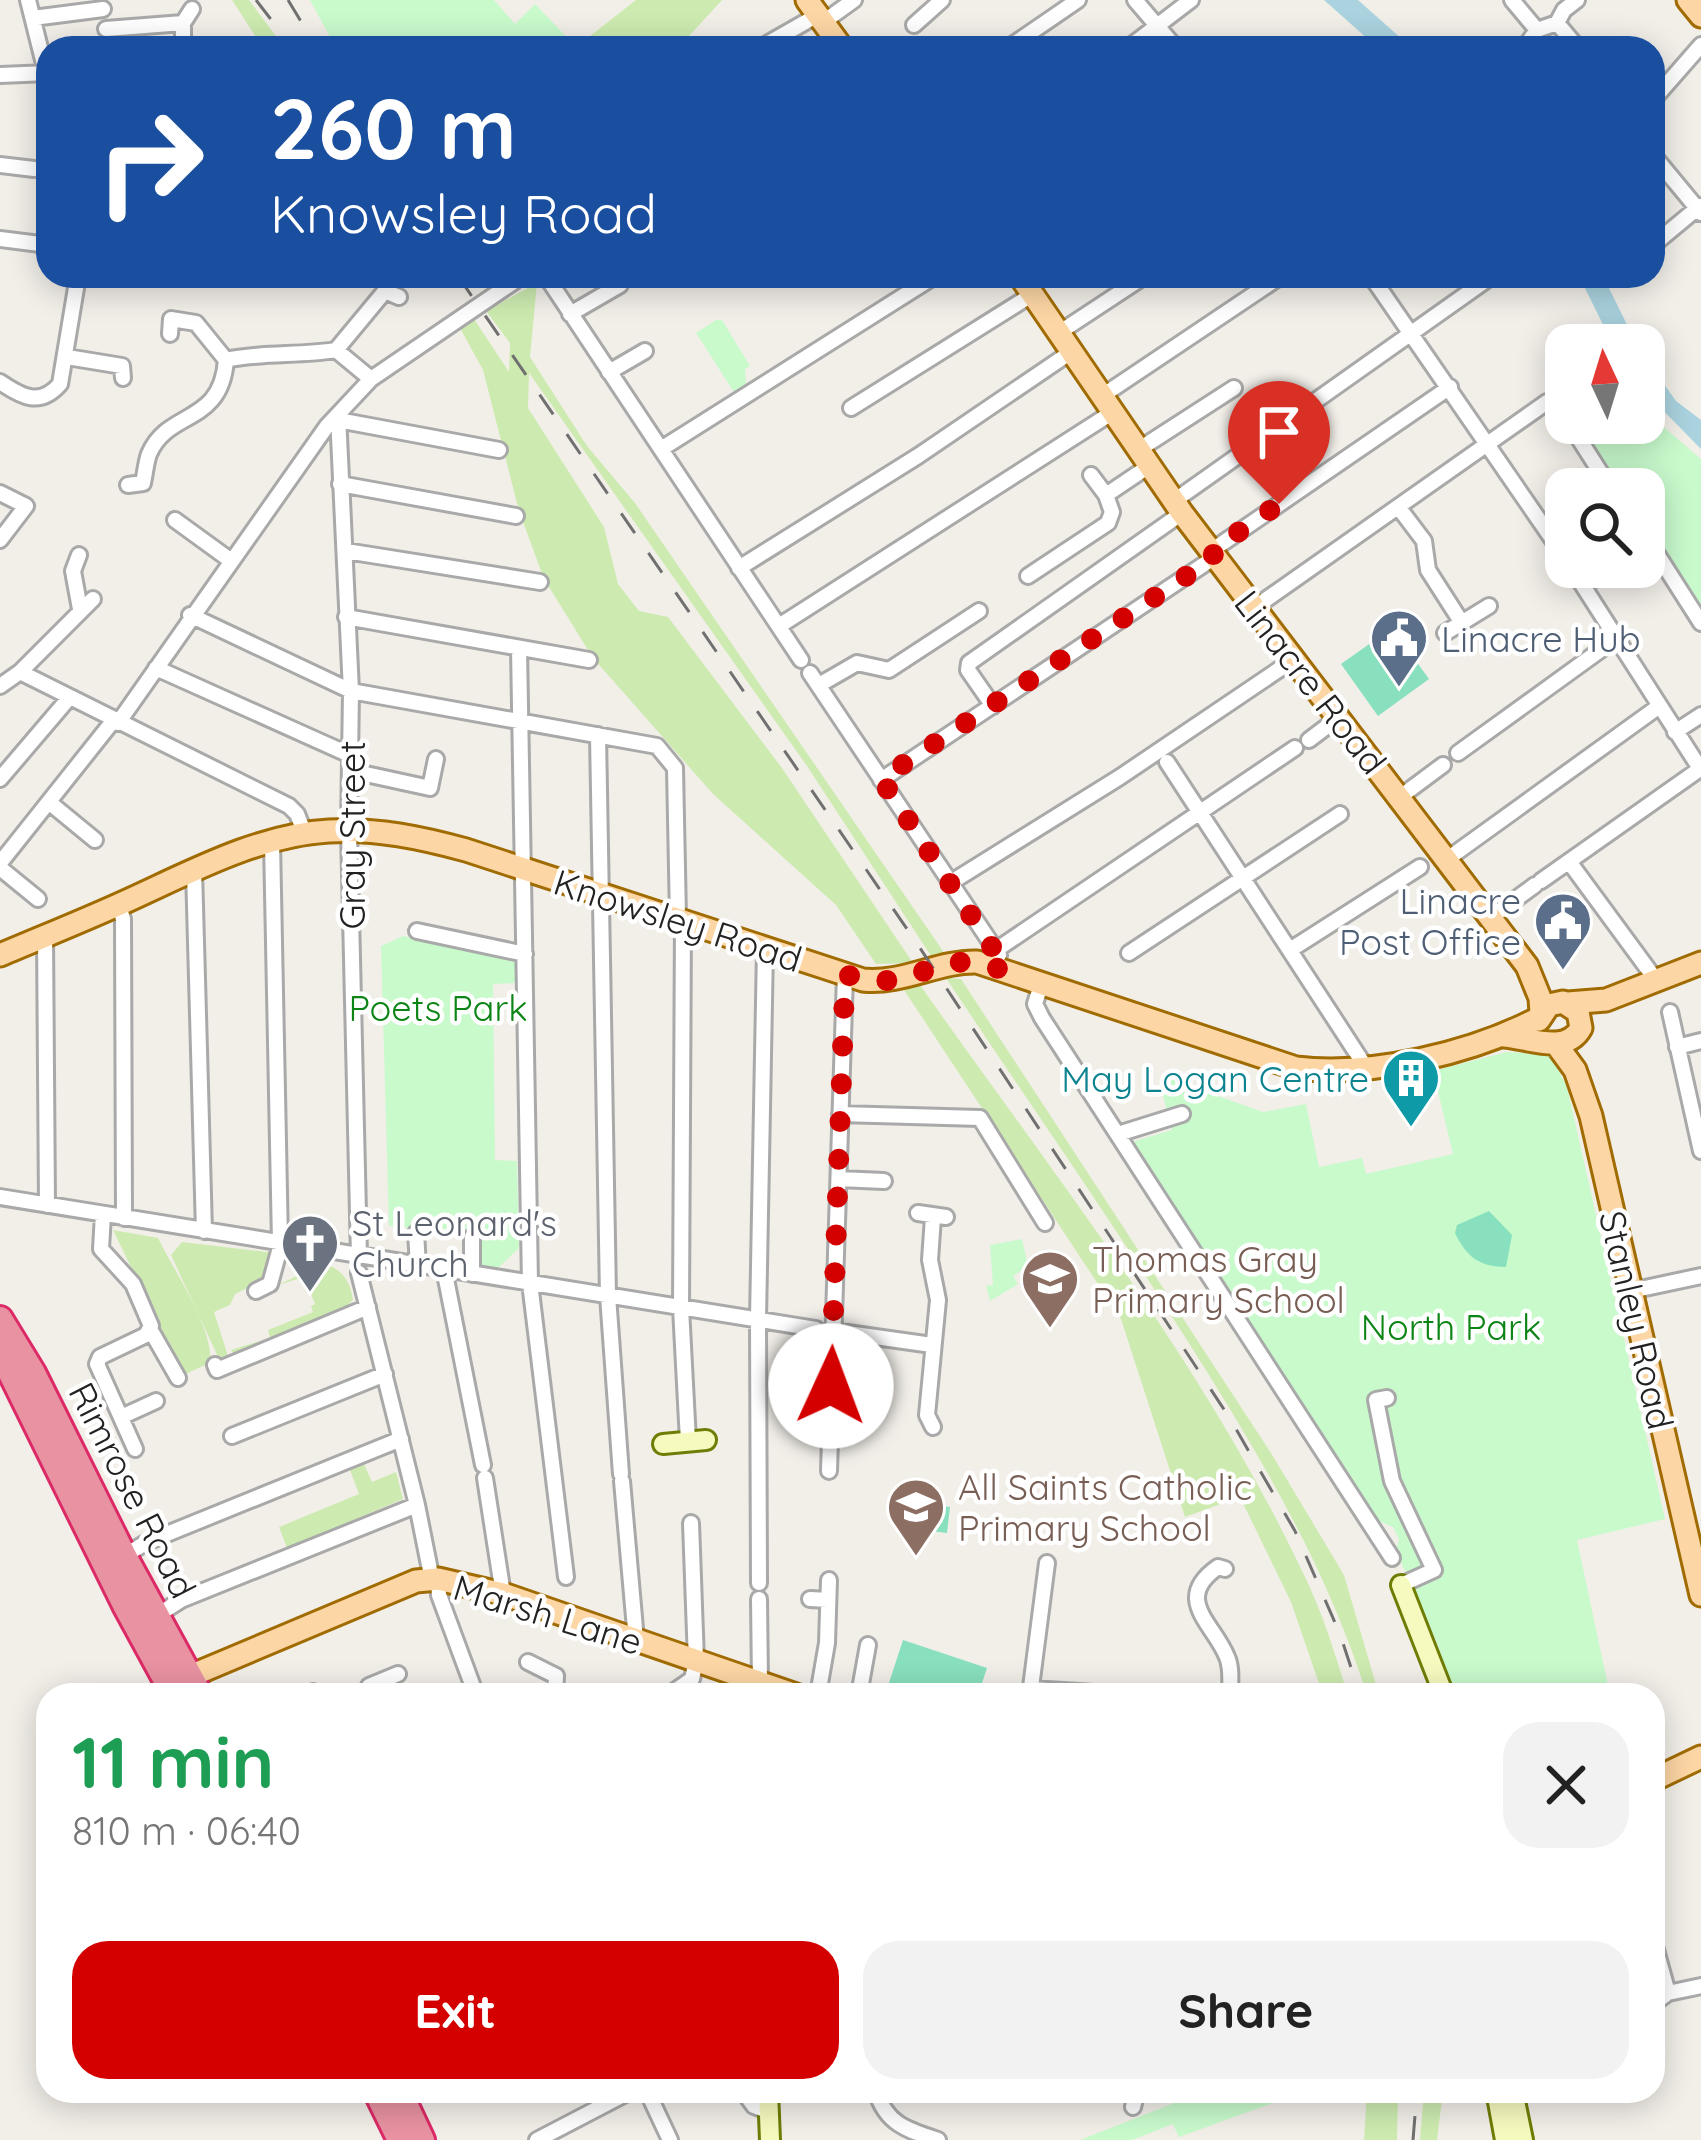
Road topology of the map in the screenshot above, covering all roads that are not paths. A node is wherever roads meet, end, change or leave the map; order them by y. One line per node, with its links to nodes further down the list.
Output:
1 (28, 0): 14 (street)
2 (942, 0): 17 (street)
3 (1078, 0): 25 (street)
4 (1135, 0): 18 (street)
5 (1191, 0): 18 (street)
6 (1512, 0): 20 (street)
7 (1577, 0): 16 (street)
8 (1688, 0): 13 (main road)
9 (847, 2): 12 (street)
10 (103, 4): 14 (street); 19 (street)
11 (192, 9): 15 (street)
12 (815, 13): 24 (street)
13 (1701, 16)
14 (33, 17): 21 (street)
15 (183, 23): 19 (street); 23 (street)
16 (1557, 23): 20 (street); 29 (street)
17 (914, 25)
18 (1158, 27): 26 (street); 27 (street)
19 (106, 29): 22 (street)
20 (1537, 30): 28 (street)
21 (38, 36)
22 (106, 36)
23 (183, 36)
24 (779, 36)
25 (1026, 36)
26 (1145, 36)
27 (1166, 36)
28 (1533, 36)
29 (1568, 36)
30 (1701, 45): 33 (street)
31 (36, 73): 32 (street)
32 (0, 75)
33 (1665, 86)
34 (0, 165): 36 (street)
35 (1665, 168): 37 (street)
36 (34, 169)
37 (1700, 209): 38 (street)
38 (1665, 236)
39 (0, 238): 40 (street)
40 (36, 243)
41 (76, 288): 59 (street)
42 (505, 288): 63 (street)
43 (554, 288): 53 (street)
44 (615, 288): 53 (street)
45 (916, 288): 72 (street)
46 (1020, 288): 69 (street)
47 (1032, 288): 56 (main road, Linacre Road)
48 (1131, 288): 56 (street)
49 (1265, 288): 68 (street)
50 (1380, 288): 54 (street)
51 (1475, 288): 54 (street)
52 (399, 297): 57 (street)
53 (570, 314): 61 (street)
54 (1412, 333): 65 (street); 80 (street)
55 (170, 334): 60 (street)
56 (1066, 342): 68 (main road, Linacre Road); 92 (street)
57 (336, 350): 60 (street); 63 (street)
58 (645, 351): 61 (street)
59 (67, 357): 62 (street); 64 (street)
60 (226, 360): 77 (street)
61 (609, 372): 72 (street)
62 (123, 378)
63 (371, 379): 70 (street)
64 (0, 382)
65 (1450, 387): 71 (street); 87 (street)
66 (1234, 388): 74 (street)
67 (1545, 403): 71 (street)
68 (1107, 404): 74 (main road, Linacre Road); 104 (street)
69 (851, 408)
70 (338, 417): 73 (street); 76 (street, Gray Street); 90 (street)
71 (1488, 445): 81 (street); 84 (street)
72 (661, 449): 92 (street)
73 (499, 450)
74 (1144, 458): 79 (street); 80 (main road, Linacre Road)
75 (1091, 475): 79 (street)
76 (340, 484): 82 (street); 86 (street, Gray Street)
77 (128, 485)
78 (0, 493): 85 (street)
79 (1106, 495): 89 (street)
80 (1178, 507): 87 (main road, Linacre Road); 116 (street)
81 (1399, 508): 97 (street); 102 (street)
82 (516, 516)
83 (175, 520): 90 (street)
84 (1545, 528)
85 (0, 540)
86 (346, 551): 93 (street); 101 (street, Gray Street)
87 (1213, 554): 97 (main road, Linacre Road); 116 (street)
88 (80, 555): 98 (street)
89 (1028, 556)
90 (230, 560): 100 (street)
91 (1665, 567): 103 (street)
92 (739, 568): 104 (street)
93 (540, 582)
94 (1585, 588): 106 (street)
95 (93, 599): 98 (street)
96 (1489, 606): 102 (street)
97 (1253, 608): 109 (main road, Linacre Road)
98 (80, 609): 111 (street)
99 (967, 612): 112 (street)
100 (190, 615): 110 (street); 114 (street)
101 (346, 617): 107 (street); 114 (street, Gray Street)
102 (1462, 622): 105 (street)
103 (1701, 623)
104 (779, 626): 112 (street)
105 (1444, 633)
106 (1617, 638): 117 (street); 124 (street)
107 (519, 648): 108 (street); 120 (street)
108 (589, 660)
109 (1293, 660): 119 (main road, Linacre Road); 148 (street)
110 (156, 668): 121 (street); 125 (street)
111 (20, 672): 113 (street); 115 (street)
112 (810, 672): 132 (street)
113 (0, 686)
114 (351, 691): 120 (street); 125 (street, Gray Street)
115 (69, 698): 121 (street); 131 (street)
116 (993, 706): 132 (street)
117 (1658, 707): 122 (street); 141 (street)
118 (1701, 715): 122 (street)
119 (1338, 718): 133 (main road, Linacre Road); 135 (street)
120 (518, 721): 123 (street); 145 (street)
121 (115, 722): 134 (street); 139 (street)
122 (1675, 732): 129 (street)
123 (598, 735): 150 (street); 153 (street)
124 (1458, 753)
125 (350, 754): 130 (street, Gray Street)
126 (436, 759): 130 (street)
127 (1167, 762): 135 (street)
128 (1443, 765): 133 (street)
129 (1701, 769): 142 (street)
130 (352, 772): 138 (street, Gray Street)
131 (0, 779)
132 (881, 779): 148 (street)
133 (1400, 796): 141 (main road, Linacre Road)
134 (50, 803): 137 (street); 143 (street)
135 (1201, 812): 147 (street); 161 (street)
136 (1340, 814): 147 (street)
137 (89, 830)
138 (349, 831): 139 (main road, Knowsley Road); 145 (main road, Knowsley Road); 195 (street, Gray Street)
139 (305, 834): 140 (main road, Knowsley Road)
140 (272, 842): 146 (main road, Knowsley Road); 194 (street)
141 (1447, 860): 152 (main road, Linacre Road)
142 (1570, 863): 152 (street); 165 (street)
143 (0, 865): 149 (street)
144 (1420, 866): 157 (street)
145 (522, 868): 150 (main road, Knowsley Road); 159 (street)
146 (194, 870): 151 (main road, Knowsley Road); 191 (street)
147 (1244, 878): 157 (street); 158 (street)
148 (950, 884): 161 (street)
149 (35, 891)
150 (601, 893): 153 (main road, Knowsley Road); 204 (street)
151 (119, 904): 155 (main road, Knowsley Road); 189 (street)
152 (1490, 918): 163 (main road, Linacre Road)
153 (680, 920): 156 (main road, Knowsley Road); 206 (street)
154 (417, 932): 159 (street)
155 (45, 936): 160 (main road, Knowsley Road); 186 (street)
156 (765, 950): 164 (main road, Knowsley Road); 208 (street)
157 (1291, 950): 176 (street)
158 (1130, 953)
159 (524, 954): 201 (street)
160 (0, 955)
161 (1001, 960): 164 (main road, Knowsley Road); 166 (main road, Knowsley Road)
162 (1701, 963): 165 (main road)
163 (1527, 966): 168 (main road, Linacre Road); 170 (main road, Linacre Road)
164 (845, 975): 177 (street)
165 (1655, 980): 167 (main road)
166 (1042, 981): 176 (main road, Knowsley Road); 181 (street)
167 (1606, 1000): 168 (main road); 171 (main road)
168 (1566, 1003): 170 (main road); 171 (main road)
169 (1670, 1012): 175 (street)
170 (1540, 1016): 172 (main road, Knowsley Road); 174 (main road)
171 (1580, 1030): 174 (main road); 179 (main road, Stanley Road)
172 (1503, 1036): 174 (main road, Knowsley Road); 176 (main road, Knowsley Road)
173 (1701, 1041): 175 (street)
174 (1552, 1042): 179 (main road, Stanley Road)
175 (1677, 1047): 180 (street)
176 (1367, 1069)
177 (840, 1114): 183 (street); 190 (street)
178 (1182, 1114): 181 (street)
179 (1591, 1116): 203 (main road, Stanley Road)
180 (1697, 1119): 182 (street)
181 (1118, 1134): 234 (street)
182 (1701, 1151)
183 (839, 1179): 184 (street); 211 (street)
184 (884, 1181)
185 (0, 1197): 186 (street)
186 (47, 1205): 187 (street)
187 (103, 1214): 189 (street); 210 (street)
188 (932, 1216): 212 (street)
189 (124, 1218): 191 (street)
190 (1045, 1223)
191 (204, 1231): 194 (street)
192 (416, 1232): 196 (street)
193 (472, 1237): 199 (street)
194 (280, 1244): 195 (street); 202 (street)
195 (359, 1256): 196 (street)
196 (418, 1265): 197 (street)
197 (444, 1269): 199 (street); 241 (street)
198 (359, 1273): 205 (street)
199 (472, 1274): 201 (street)
200 (1701, 1276): 203 (street)
201 (530, 1283): 204 (street); 237 (street)
202 (256, 1291)
203 (1630, 1292): 232 (main road, Stanley Road)
204 (608, 1296): 206 (street); 246 (street)
205 (368, 1307): 214 (street); 215 (street)
206 (681, 1308): 208 (street); 226 (street)
207 (0, 1319): 217 (highway, Rimrose Road)
208 (758, 1319): 209 (street); 259 (street)
209 (816, 1328)
210 (151, 1329): 216 (street); 222 (street)
211 (833, 1331): 212 (street); 219 (street)
212 (932, 1345): 223 (street)
213 (0, 1351): 217 (highway, Rimrose Road)
214 (214, 1365)
215 (385, 1374): 224 (street); 225 (street)
216 (178, 1378)
217 (17, 1381): 233 (highway, Rimrose Road); 251 (highway, Rimrose Road)
218 (813, 1386): 219 (street)
219 (831, 1386): 229 (street)
220 (1387, 1398): 240 (street)
221 (156, 1401): 222 (street)
222 (121, 1417): 228 (street)
223 (933, 1427)
224 (232, 1436)
225 (401, 1439): 230 (street); 233 (street)
226 (697, 1441): 227 (street)
227 (663, 1444)
228 (135, 1449)
229 (829, 1471)
230 (417, 1505): 238 (street); 245 (street)
231 (691, 1523): 248 (street)
232 (1693, 1527): 242 (main road, Stanley Road)
233 (124, 1556): 245 (highway, Rimrose Road)
234 (1392, 1558)
235 (1047, 1563): 262 (street)
236 (1225, 1568): 263 (street)
237 (566, 1577)
238 (435, 1580): 241 (main road, Marsh Lane); 253 (main road, Marsh Lane); 255 (street)
239 (829, 1580): 244 (street)
240 (1401, 1585): 264 (street)
241 (503, 1594): 246 (main road, Marsh Lane)
242 (1701, 1594)
243 (809, 1599): 244 (street)
244 (828, 1600): 260 (street)
245 (156, 1616): 252 (highway, Rimrose Road)
246 (635, 1640): 248 (main road, Marsh Lane)
247 (868, 1645): 261 (street)
248 (696, 1661): 257 (street); 258 (main road, Marsh Lane)
249 (528, 1662): 256 (street)
250 (398, 1674): 254 (street)
251 (179, 1683)
252 (181, 1683)
253 (194, 1683)
254 (376, 1683)
255 (472, 1683)
256 (556, 1683)
257 (686, 1683)
258 (748, 1683)
259 (753, 1683)
260 (820, 1683)
261 (861, 1683)
262 (1032, 1683)
263 (1230, 1683)
264 (1439, 1683)
265 (1701, 1742): 267 (main road)
266 (1701, 1757): 268 (main road)
267 (1665, 1758)
268 (1665, 1774)
269 (1665, 1982): 271 (street)
270 (1701, 1986): 271 (street)
271 (1668, 1993): 272 (street)
272 (1665, 1995)
273 (382, 2103): 284 (highway)
274 (405, 2103): 285 (highway)
275 (608, 2103): 286 (street)
276 (653, 2103): 287 (street)
277 (767, 2103): 283 (street)
278 (880, 2103): 288 (street)
279 (1134, 2103): 282 (street)
280 (1498, 2103): 289 (street)
281 (1515, 2103): 290 (street)
282 (1133, 2107)
283 (763, 2137)
284 (400, 2140)
285 (422, 2140)
286 (537, 2140)
287 (670, 2140)
288 (938, 2140)
289 (1505, 2140)
290 (1523, 2140)

